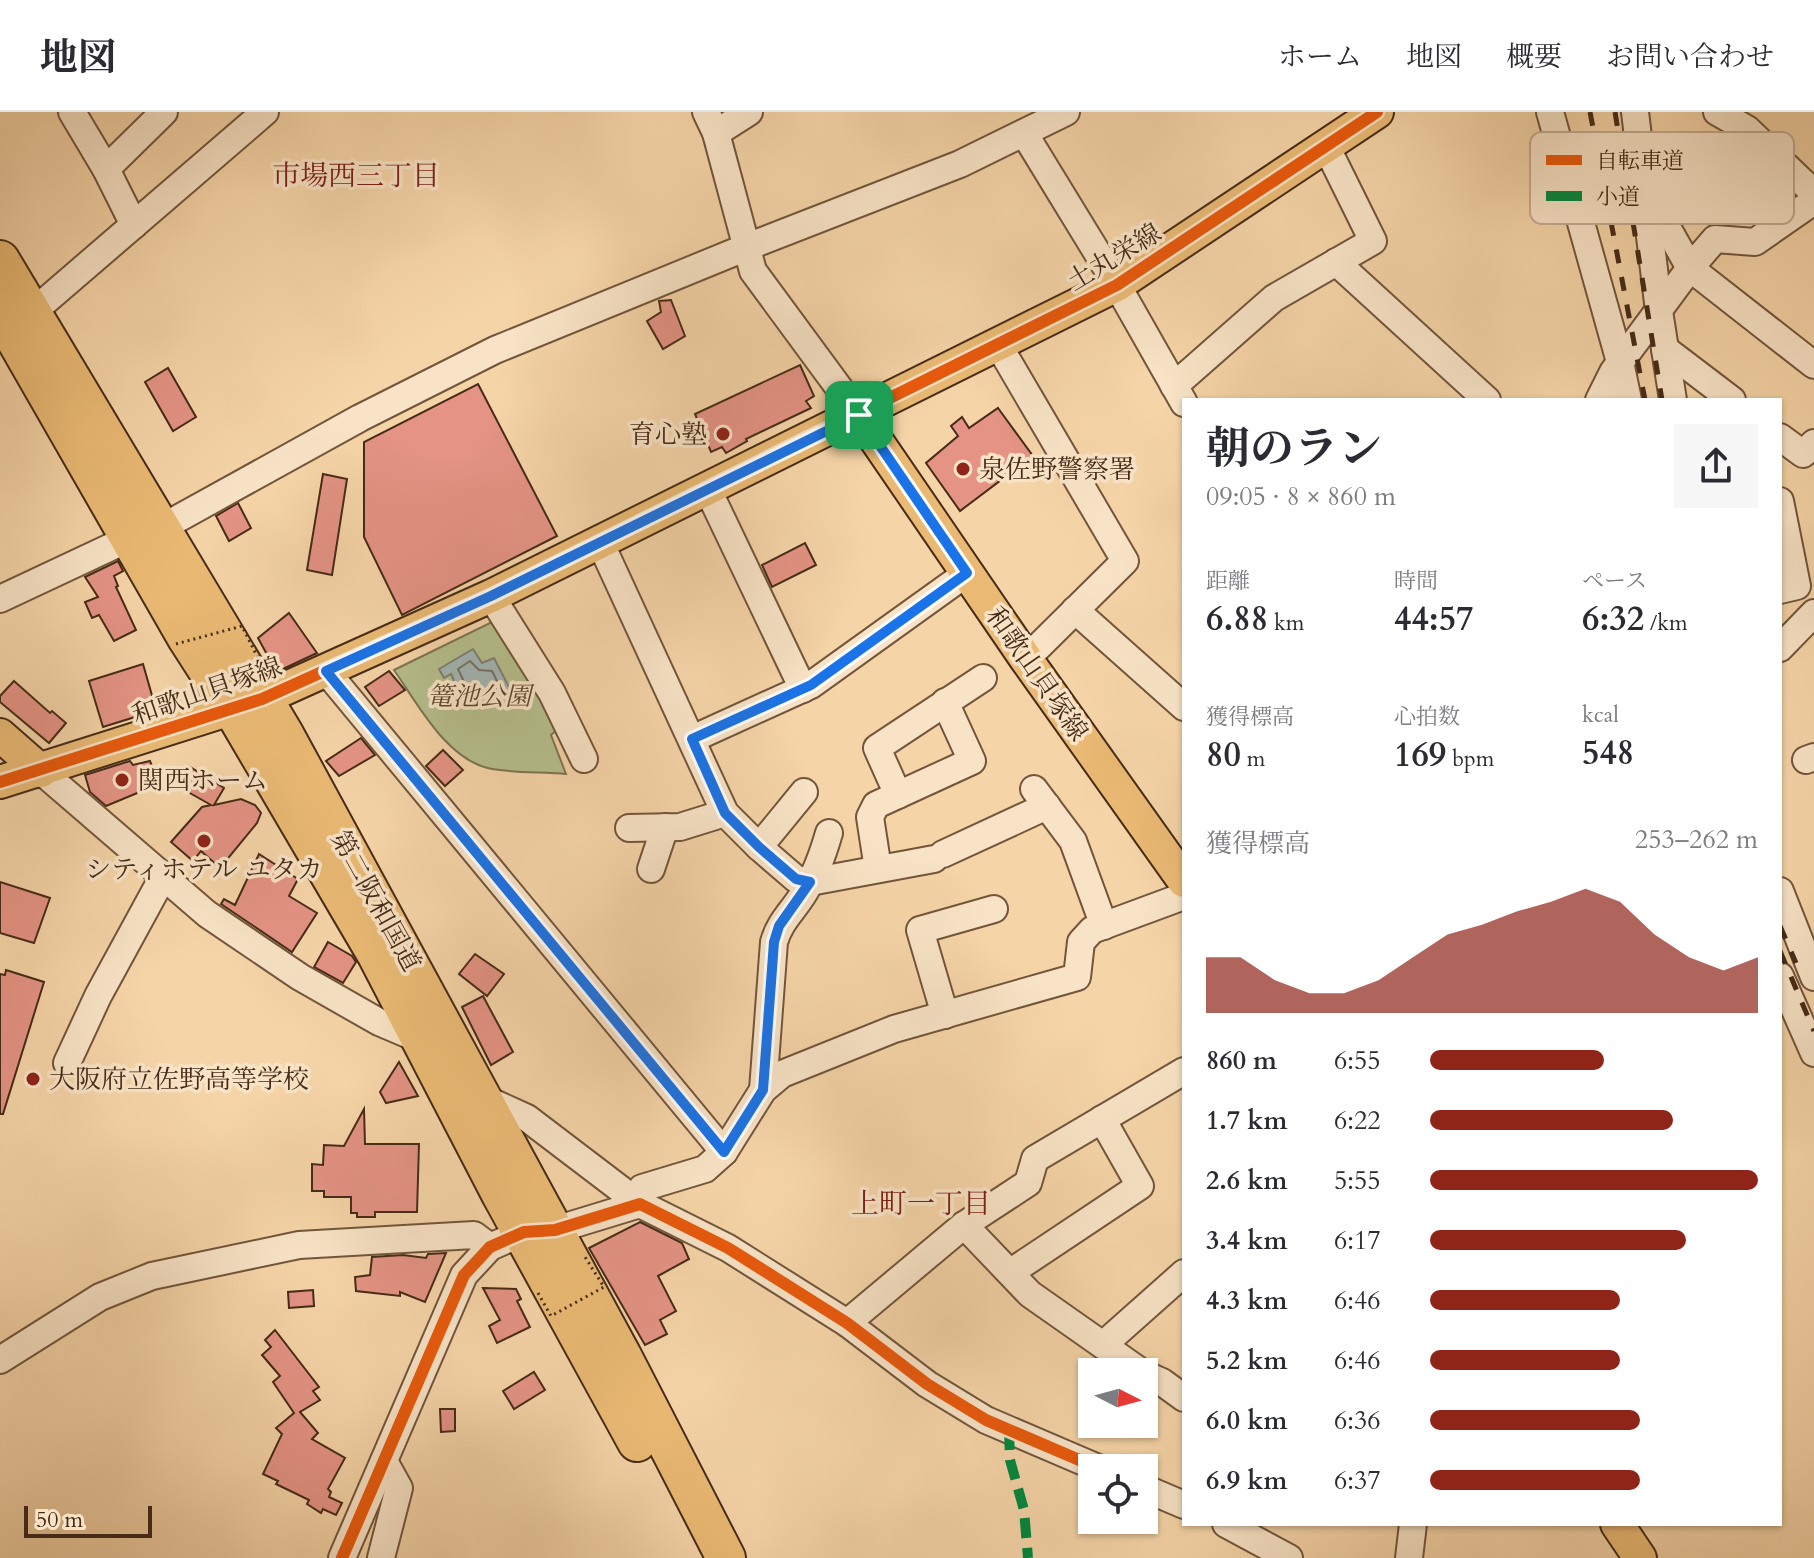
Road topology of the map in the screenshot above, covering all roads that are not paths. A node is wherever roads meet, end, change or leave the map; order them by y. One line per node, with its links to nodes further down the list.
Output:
1 (72, 112): 16 (street)
2 (164, 112): 16 (street)
3 (265, 112): 25 (street)
4 (749, 112): 10 (street)
5 (1066, 112): 14 (street)
6 (1377, 112): 15 (main road, 土丸栄線)
7 (1550, 112): 11 (street)
8 (1635, 112): 12 (street)
9 (1729, 114): 13 (street)
10 (711, 122): 26 (street)
11 (1556, 132)
12 (1637, 132)
13 (1750, 132)
14 (1024, 133): 26 (street); 30 (street)
15 (1326, 146): 28 (street); 30 (main road, 土丸栄線)
16 (106, 169): 25 (street)
17 (1794, 174): 18 (street)
18 (1814, 193)
19 (1814, 201): 20 (street)
20 (1794, 215)
21 (1581, 224): 35 (street)
22 (1648, 224): 31 (street)
23 (1665, 224): 29 (street)
24 (1781, 224): 29 (street)
25 (134, 225): 32 (street)
26 (747, 247): 43 (street); 48 (street)
27 (0, 260): 32 (highway, 第二阪和国道)
28 (1336, 262): 37 (street); 38 (street)
29 (1690, 268): 31 (street); 36 (street)
30 (1117, 285): 33 (main road, 土丸栄線); 37 (street)
31 (1659, 311): 34 (street); 35 (street)
32 (11, 324): 48 (highway, 第二阪和国道)
33 (999, 346): 43 (main road, 土丸栄線); 54 (street)
34 (1665, 349): 41 (street); 42 (street)
35 (1620, 362): 39 (street); 40 (street)
36 (1814, 365)
37 (1179, 394)
38 (1485, 398)
39 (1600, 398)
40 (1628, 398)
41 (1673, 398)
42 (1729, 398)
43 (859, 415): 46 (main road, 和歌山貝塚線); 50 (main road, 和歌山貝塚線)
44 (1782, 439): 45 (street)
45 (1799, 452)
46 (708, 490): 49 (main road, 和歌山貝塚線); 60 (street)
47 (1782, 512): 51 (street)
48 (146, 533): 53 (street); 62 (highway, 第二阪和国道)
49 (600, 542): 52 (main road, 和歌山貝塚線); 65 (street)
50 (967, 573): 57 (main road, 和歌山貝塚線); 60 (street)
51 (1797, 592)
52 (491, 596): 58 (main road, 和歌山貝塚線); 66 (street)
53 (0, 599)
54 (1075, 610): 57 (street); 63 (street)
55 (1814, 613): 56 (street)
56 (1782, 646)
57 (1026, 659): 79 (main road, 和歌山貝塚線)
58 (326, 671): 62 (main road, 和歌山貝塚線); 97 (street)
59 (983, 678): 61 (street)
60 (803, 689): 65 (street)
61 (945, 702): 70 (street); 70 (street)
62 (247, 704): 67 (main road, 和歌山貝塚線); 90 (highway, 第二阪和国道); 95 (highway, 第二阪和国道)
63 (1182, 705)
64 (0, 735): 67 (main road)
65 (692, 739): 71 (street)
66 (584, 759)
67 (41, 771): 68 (main road); 78 (street)
68 (0, 782)
69 (804, 792): 75 (street)
70 (898, 795): 77 (street)
71 (725, 813): 72 (street); 75 (street)
72 (665, 827): 73 (street); 76 (street)
73 (629, 828)
74 (829, 833): 80 (street)
75 (759, 847): 80 (street)
76 (651, 869)
77 (878, 869): 80 (street); 84 (street)
78 (164, 875): 90 (street); 92 (street)
79 (1182, 878)
80 (810, 882): 94 (street)
81 (1782, 896): 85 (street)
82 (1182, 897): 84 (street)
83 (994, 909): 88 (street)
84 (1104, 926): 88 (street)
85 (1814, 977)
86 (1782, 987): 89 (street)
87 (1814, 993): 89 (street)
88 (945, 1015): 94 (street)
89 (1787, 1015): 91 (street)
90 (419, 1039): 100 (highway, 第二阪和国道)
91 (1814, 1053)
92 (67, 1063)
93 (1182, 1072): 96 (street)
94 (763, 1090): 97 (street)
95 (483, 1098): 98 (street); 100 (highway, 第二阪和国道)
96 (1102, 1119): 99 (street); 102 (street)
97 (724, 1152): 98 (street)
98 (640, 1204): 100 (street); 104 (street)
99 (964, 1225): 102 (street); 104 (street)
100 (539, 1231): 101 (street); 119 (highway, 第二阪和国道); 120 (highway, 第二阪和国道)
101 (490, 1247): 107 (street); 111 (street)
102 (1011, 1272): 105 (street)
103 (1182, 1275): 105 (street)
104 (847, 1323): 110 (street)
105 (1103, 1345): 106 (street)
106 (1121, 1358)
107 (0, 1360)
108 (1158, 1380): 109 (street)
109 (1182, 1397)
110 (1078, 1459)
111 (384, 1461): 117 (street); 118 (street)
112 (1158, 1494): 113 (street)
113 (1182, 1504)
114 (1230, 1526): 121 (street)
115 (1413, 1526): 122 (street)
116 (1618, 1526): 123 (main road)
117 (342, 1558)
118 (381, 1558)
119 (697, 1558)
120 (726, 1558)
121 (1289, 1558)
122 (1409, 1558)
123 (1640, 1558)

